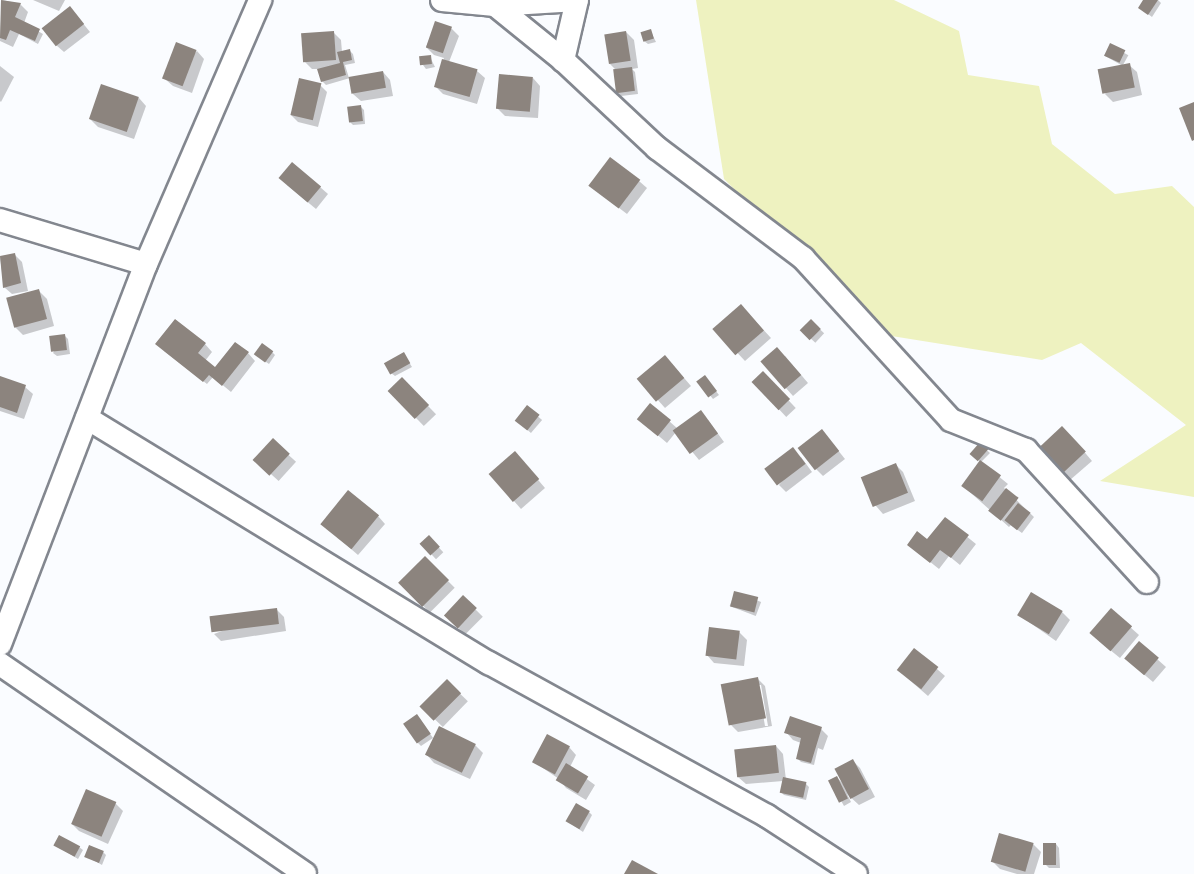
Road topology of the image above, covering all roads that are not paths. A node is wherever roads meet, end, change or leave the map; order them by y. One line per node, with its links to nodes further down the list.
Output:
1 (260, 0): 7 (street)
2 (442, 0): 4 (street)
3 (577, 0): 4 (street); 5 (street)
4 (495, 5): 5 (street)
5 (563, 60): 9 (street)
6 (0, 220): 7 (street)
7 (146, 264): 8 (street)
8 (87, 418): 10 (street); 13 (street)
9 (1147, 582)
10 (0, 644)
11 (0, 664): 12 (street)
12 (305, 874)
13 (856, 874)

